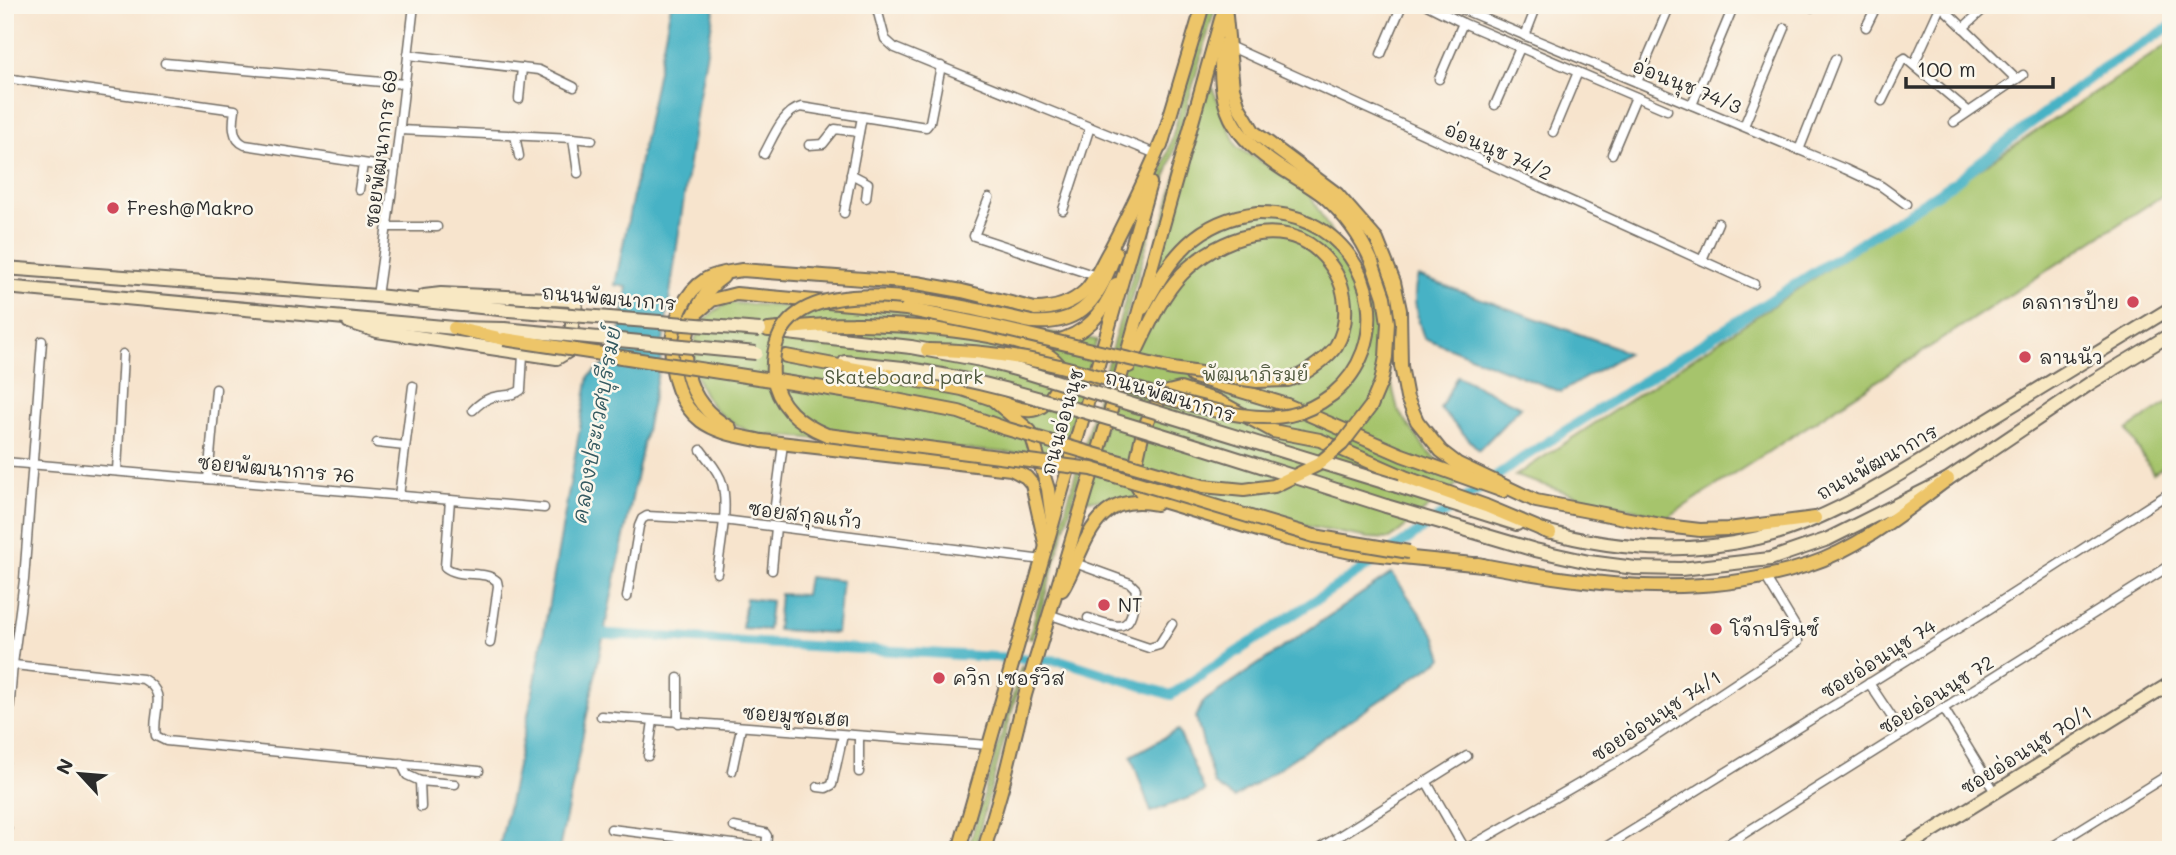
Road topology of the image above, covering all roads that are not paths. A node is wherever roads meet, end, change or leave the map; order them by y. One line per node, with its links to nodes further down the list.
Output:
1 (414, 5): 23 (street, ซอยพัฒนาการ 69)
2 (876, 5): 27 (street)
3 (1203, 5): 51 (main road, ถนนอ่อนนุช)
4 (1402, 5): 22 (street)
5 (1427, 5): 15 (street)
6 (1452, 5): 14 (street, อ่อนนุช 74/3)
7 (1536, 5): 19 (street)
8 (1670, 5): 32 (street)
9 (1734, 5): 39 (street)
10 (1877, 5): 16 (street)
11 (1989, 5): 18 (street)
12 (1225, 6): 20 (main road); 85 (main road, bridge); 89 (main road)
13 (1941, 6): 18 (street); 26 (street)
14 (1463, 7): 19 (street, อ่อนนุช 74/3)
15 (1463, 23): 21 (street); 31 (street)
16 (1866, 27)
17 (1785, 28): 44 (street)
18 (1964, 28): 41 (street)
19 (1525, 36): 32 (street, อ่อนนุช 74/3)
20 (1229, 46): 73 (street, อ่อนนุช 74/2); 108 (main road)
21 (1520, 48): 29 (street); 38 (street)
22 (1381, 54)
23 (408, 55): 28 (street); 33 (street, ซอยพัฒนาการ 69)
24 (1835, 59): 54 (street)
25 (164, 63): 33 (street)
26 (1914, 64): 37 (street); 41 (street)
27 (941, 66): 42 (street); 45 (street)
28 (522, 68): 34 (street); 36 (street)
29 (1578, 72): 35 (street); 48 (street)
30 (5, 78): 59 (street)
31 (1439, 79)
32 (1637, 82): 39 (street, อ่อนนุช 74/3)
33 (405, 84): 46 (street, ซอยพัฒนาการ 69)
34 (573, 88)
35 (1636, 97): 40 (street); 56 (street)
36 (519, 99)
37 (1882, 101)
38 (1495, 105)
39 (1692, 105): 44 (street, อ่อนนุช 74/3)
40 (1667, 110)
41 (1968, 111): 43 (street)
42 (862, 117): 47 (street); 57 (street)
43 (1954, 122)
44 (1744, 126): 54 (street, อ่อนนุช 74/3)
45 (1090, 127): 55 (street); 68 (street)
46 (400, 130): 49 (street); 60 (street, ซอยพัฒนาการ 69)
47 (859, 132): 53 (street); 62 (street)
48 (1553, 132)
49 (515, 135): 50 (street); 58 (street)
50 (573, 138): 52 (street); 61 (street)
51 (1163, 138): 55 (main road); 67 (main road, ถนนอ่อนนุช)
52 (592, 140)
53 (809, 145)
54 (1799, 149): 66 (street, อ่อนนุช 74/3)
55 (1156, 154): 67 (main road)
56 (1612, 154)
57 (764, 155)
58 (519, 156)
59 (363, 164): 60 (street); 63 (street)
60 (395, 168): 71 (street, ซอยพัฒนาการ 69)
61 (578, 173)
62 (852, 174): 64 (street); 69 (street)
63 (359, 190)
64 (866, 198)
65 (989, 198): 76 (street)
66 (1906, 204)
67 (1139, 205): 76 (main road); 88 (main road); 120 (main road, ถนนอ่อนนุช); 123 (main road, bridge)
68 (1063, 210)
69 (844, 213)
70 (1718, 223): 73 (street)
71 (387, 227): 72 (street); 79 (street, ซอยพัฒนาการ 69)
72 (437, 227)
73 (1702, 260): 77 (street, อ่อนนุช 74/2)
74 (5, 268): 79 (main road, ถนนพัฒนาการ)
75 (742, 270): 76 (main road); 83 (main road); 100 (main road)
76 (1096, 276)
77 (1754, 284)
78 (5, 287): 82 (main road)
79 (377, 296): 80 (main road, ถนนพัฒนาการ)
80 (407, 299): 84 (main road, ถนนพัฒนาการ, bridge); 92 (main road)
81 (2171, 309): 118 (main road, ถนนพัฒนาการ)
82 (336, 316): 85 (main road); 92 (main road)
83 (691, 318): 94 (main road, bridge); 100 (main road)
84 (764, 330): 88 (main road); 90 (main road, ถนนพัฒนาการ, bridge)
85 (504, 334): 93 (main road, ถนนพัฒนาการ, bridge)
86 (2171, 334): 110 (main road, ถนนพัฒนาการ)
87 (42, 341): 106 (street)
88 (1020, 344): 98 (main road)
89 (1127, 348): 90 (main road, bridge); 97 (main road)
90 (927, 350): 113 (main road, ถนนพัฒนาการ, bridge)
91 (123, 354): 107 (street)
92 (523, 354): 99 (street)
93 (786, 356): 98 (main road); 110 (main road, ถนนพัฒนาการ, bridge)
94 (1172, 369): 97 (main road, bridge); 108 (main road, bridge)
95 (413, 386): 103 (street)
96 (216, 389): 109 (street)
97 (1115, 393): 130 (main road)
98 (992, 399): 120 (main road)
99 (473, 410)
100 (749, 438): 102 (main road)
101 (377, 443): 103 (street)
102 (783, 444): 117 (street); 122 (main road)
103 (405, 446): 112 (street)
104 (701, 450): 119 (street)
105 (5, 462): 106 (street, ซอยพัฒนาการ 76)
106 (32, 464): 107 (street, ซอยพัฒนาการ 76); 134 (street)
107 (117, 471): 109 (street, ซอยพัฒนาการ 76)
108 (1471, 475): 118 (main road)
109 (208, 479): 112 (street, ซอยพัฒนาการ 76)
110 (1948, 479): 128 (main road)
111 (2171, 492): 137 (street, ซอยอ่อนนุช 74)
112 (398, 496): 114 (street, ซอยพัฒนาการ 76)
113 (1445, 497): 116 (main road); 118 (main road, ถนนพัฒนาการ)
114 (450, 500): 115 (street, ซอยพัฒนาการ 76); 133 (street)
115 (544, 508)
116 (1187, 510): 123 (main road); 124 (main road)
117 (774, 513)
118 (1815, 518)
119 (723, 520): 121 (street, ซอยสกุลแก้ว); 127 (street); 129 (street, ซอยสกุลแก้ว)
120 (1053, 524): 122 (main road, ถนนอ่อนนุช)
121 (776, 527): 122 (street, ซอยสกุลแก้ว); 126 (street)
122 (1044, 554): 146 (main road, ถนนอ่อนนุช)
123 (1407, 555): 128 (main road)
124 (1075, 563): 130 (main road); 131 (street)
125 (2171, 565): 138 (street, ซอยอ่อนนุช 72)
126 (772, 570)
127 (717, 573)
128 (1765, 576): 165 (street, ซอยอ่อนนุช 74/1)
129 (627, 597)
130 (1049, 613): 132 (street); 168 (main road)
131 (1087, 618)
132 (1172, 624)
133 (490, 643)
134 (9, 664): 149 (street); 150 (street)
135 (678, 678): 141 (street)
136 (2171, 682): 159 (main road, ซอยอ่อนนุช 70/1)
137 (1869, 683): 143 (street); 170 (street, ซอยอ่อนนุช 74)
138 (1944, 709): 143 (street, ซอยอ่อนนุช 72); 159 (street)
139 (601, 716): 140 (street, ซอยมูซอเฮต)
140 (653, 721): 141 (street, ซอยมูซอเฮต); 147 (street)
141 (678, 723): 142 (street, ซอยมูซอเฮต)
142 (741, 728): 144 (street, ซอยมูซอเฮต); 152 (street)
143 (1903, 734): 171 (street, ซอยอ่อนนุช 72)
144 (843, 735): 145 (street, ซอยมูซอเฮต); 158 (street)
145 (859, 737): 146 (street, ซอยมูซอเฮต); 153 (street)
146 (988, 745): 167 (main road, ถนนอ่อนนุช)
147 (648, 756)
148 (1467, 756): 156 (street)
149 (5, 761)
150 (401, 763): 151 (street); 155 (street)
151 (479, 771)
152 (732, 771)
153 (859, 772)
154 (2171, 774): 163 (street)
155 (420, 781): 157 (street); 160 (street)
156 (1426, 781): 165 (street); 169 (street)
157 (455, 784)
158 (818, 787)
159 (1995, 792): 172 (main road, ซอยอ่อนนุช 70/1)
160 (421, 807)
161 (734, 827): 164 (street)
162 (611, 829): 164 (street)
163 (2068, 836): 173 (street); 174 (street)
164 (766, 848): 166 (street)
165 (1464, 849)
166 (780, 850)
167 (959, 850)
168 (984, 850)
169 (1317, 850)
170 (1601, 850)
171 (1718, 850)
172 (1902, 850)
173 (2047, 850)
174 (2077, 850)

